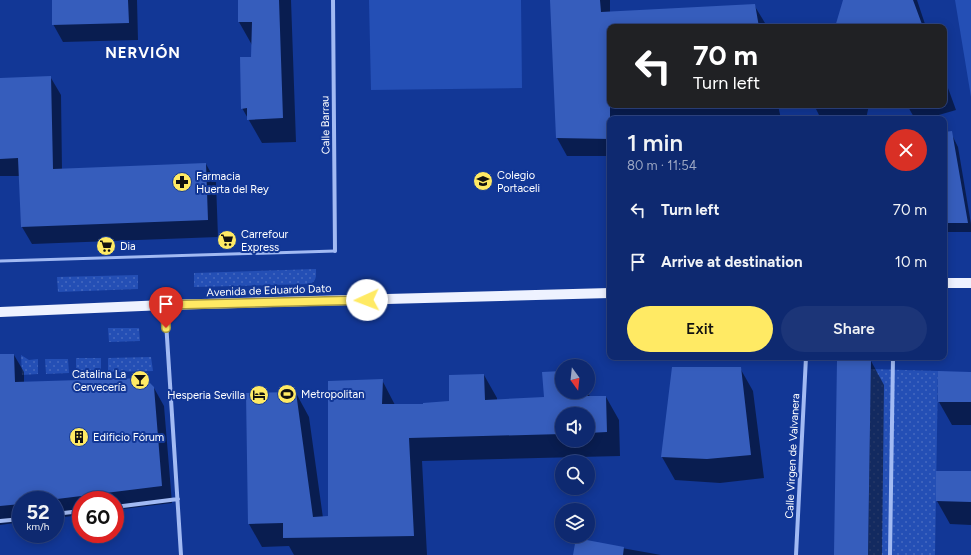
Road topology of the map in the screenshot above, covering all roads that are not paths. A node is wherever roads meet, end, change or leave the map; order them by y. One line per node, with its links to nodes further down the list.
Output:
1 (332, 1): 2 (street, Calle Barrau)
2 (335, 251): 3 (lane)
3 (0, 261)
4 (947, 283): 5 (main road)
5 (971, 283)
6 (607, 293): 7 (main road, Avenida de Eduardo Dato)
7 (165, 305): 8 (main road, Avenida de Eduardo Dato); 11 (street)
8 (0, 312)
9 (806, 360): 16 (street, Calle Virgen de Valvanera)
10 (893, 360): 17 (street)
11 (178, 499): 12 (street); 15 (street)
12 (124, 506)
13 (12, 520): 14 (street)
14 (0, 521)
15 (181, 555)
16 (796, 555)
17 (890, 555)

